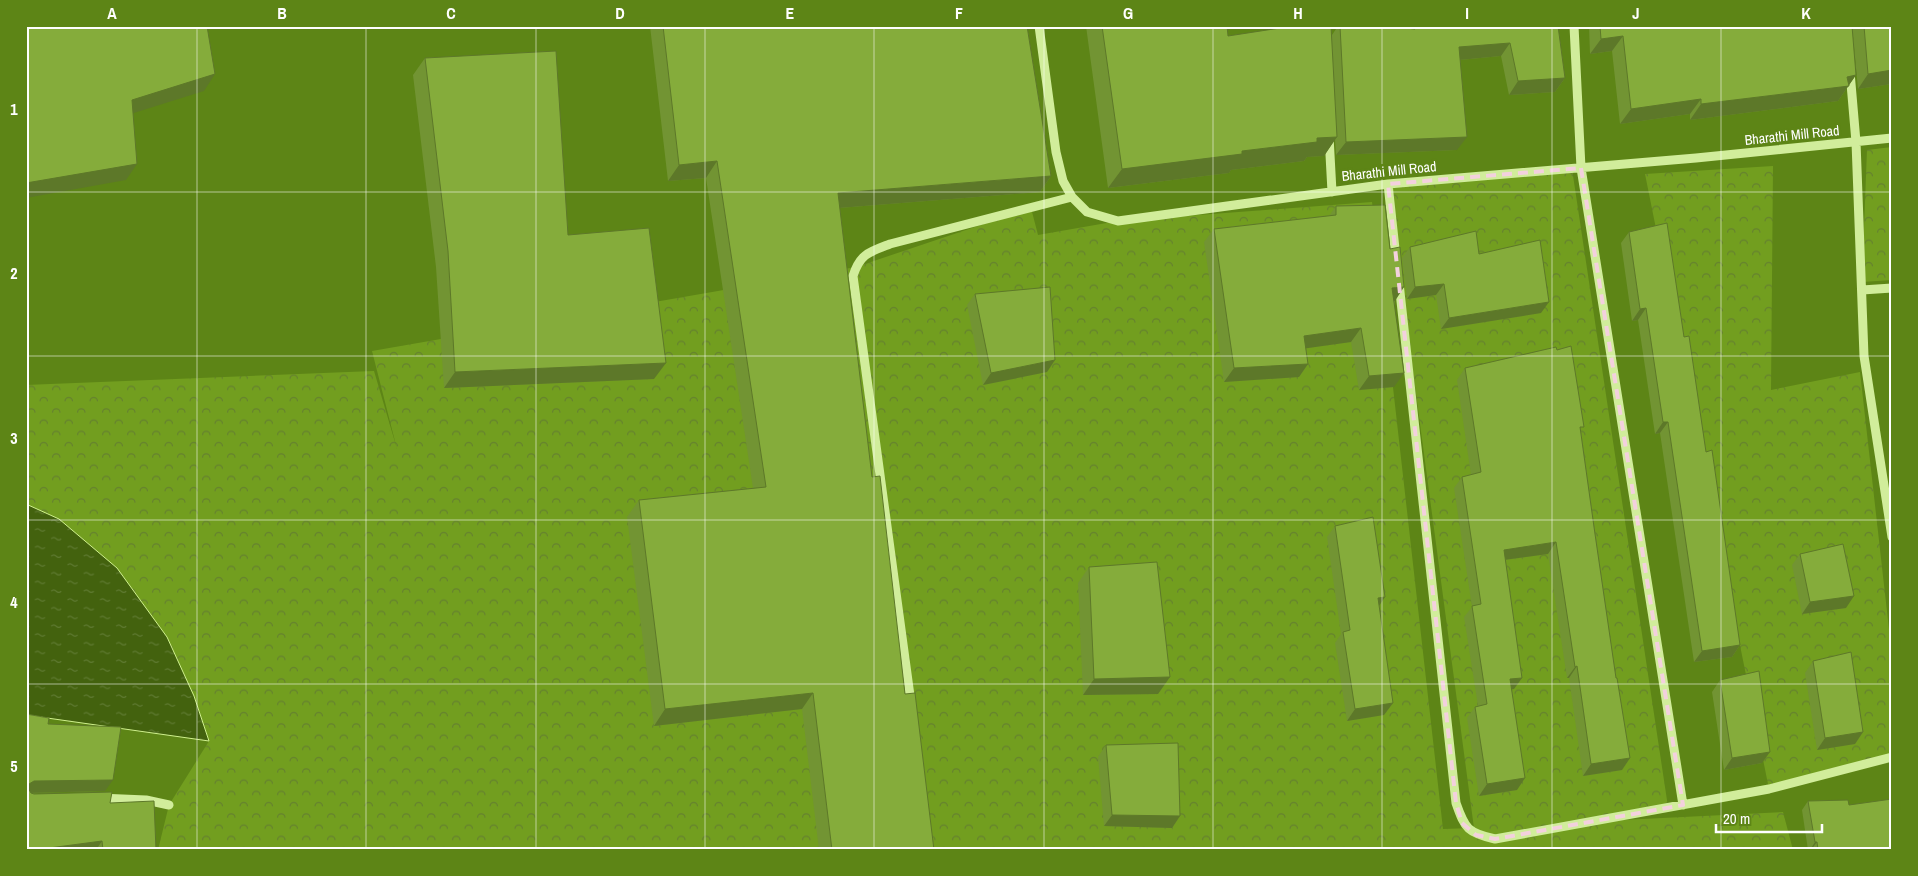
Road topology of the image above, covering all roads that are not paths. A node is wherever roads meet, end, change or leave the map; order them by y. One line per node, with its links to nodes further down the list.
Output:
1 (1040, 26): 10 (street, Bharathi Mill Road)
2 (1574, 26): 7 (street)
3 (1849, 65): 6 (street)
4 (1328, 124): 9 (street)
5 (1892, 138): 6 (street, Bharathi Mill Road)
6 (1856, 142): 7 (street, Bharathi Mill Road); 12 (street)
7 (1581, 168): 8 (street, Bharathi Mill Road); 18 (street)
8 (1388, 184): 9 (street, Bharathi Mill Road); 18 (street)
9 (1332, 192): 10 (street, Bharathi Mill Road)
10 (1072, 197): 14 (street)
11 (1892, 288): 12 (street)
12 (1862, 290): 13 (street)
13 (1892, 537)
14 (912, 711)
15 (1892, 757): 18 (street)
16 (87, 798): 17 (street)
17 (169, 805)
18 (1683, 805)

